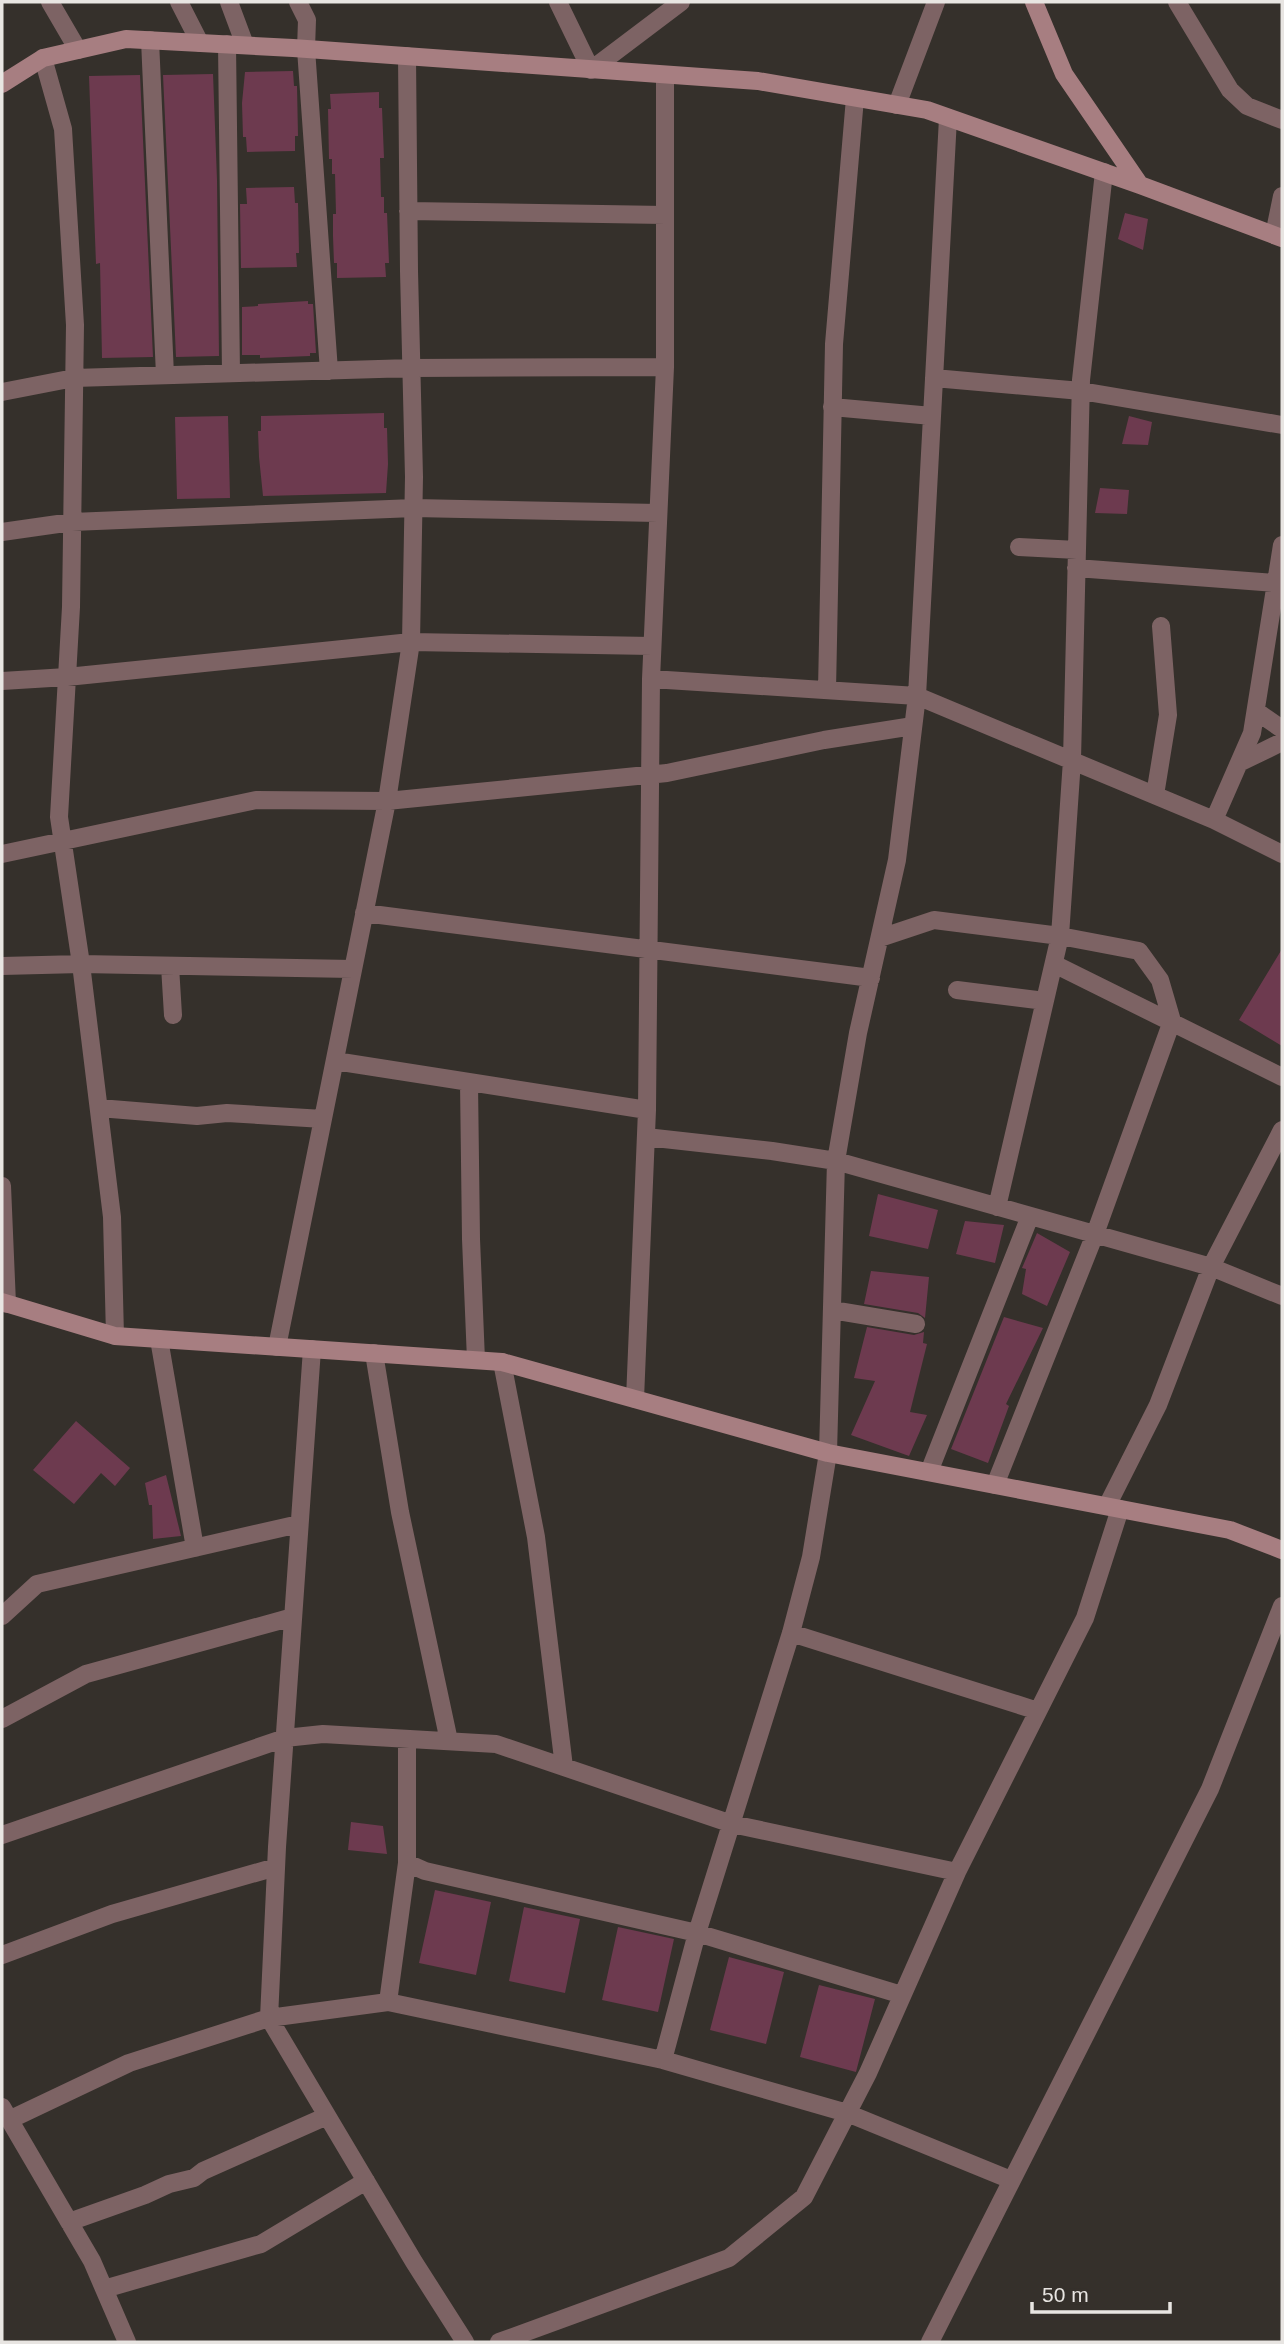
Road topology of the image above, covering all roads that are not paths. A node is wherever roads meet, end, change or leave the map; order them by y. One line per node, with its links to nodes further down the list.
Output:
1 (50, 2): 14 (street)
2 (179, 2): 11 (street)
3 (229, 2): 12 (street)
4 (298, 2): 13 (street)
5 (558, 2): 17 (street)
6 (681, 2): 17 (street)
7 (936, 2): 21 (street)
8 (1034, 2): 25 (street)
9 (1177, 2): 23 (street)
10 (150, 40): 11 (street); 14 (street); 34 (street)
11 (200, 43): 12 (street)
12 (236, 45): 13 (street); 33 (street)
13 (306, 48): 15 (street); 32 (street)
14 (78, 50): 16 (street)
15 (407, 56): 17 (street); 27 (street)
16 (43, 58): 19 (street); 35 (street)
17 (591, 70): 18 (street)
18 (665, 75): 20 (street); 28 (street)
19 (2, 84)
20 (855, 98): 21 (street); 39 (street)
21 (897, 105): 22 (street)
22 (948, 117): 24 (street); 36 (street)
23 (1282, 120)
24 (1104, 172): 25 (street); 37 (street)
25 (1140, 185): 29 (street)
26 (1282, 196): 29 (street)
27 (408, 211): 28 (street); 31 (street)
28 (665, 215): 30 (street)
29 (1278, 237)
30 (665, 367): 31 (street); 43 (street)
31 (412, 368): 32 (street); 42 (street)
32 (329, 371): 33 (street)
33 (231, 373): 34 (street)
34 (165, 375): 35 (street)
35 (74, 377): 38 (street); 44 (street)
36 (934, 379): 37 (street); 40 (street)
37 (1081, 391): 41 (street); 48 (street)
38 (2, 392)
39 (832, 407): 40 (street); 56 (street)
40 (932, 416): 57 (street)
41 (1282, 425)
42 (414, 508): 43 (street); 44 (street); 51 (street)
43 (658, 513): 52 (street)
44 (72, 523): 45 (street); 53 (street)
45 (2, 532)
46 (1282, 545): 49 (street)
47 (1019, 547): 48 (street)
48 (1077, 559): 49 (street); 62 (street)
49 (1276, 583): 58 (street)
50 (1161, 626): 65 (street)
51 (411, 642): 52 (street); 53 (street); 66 (street)
52 (652, 646): 54 (street)
53 (67, 677): 55 (street); 68 (street)
54 (651, 679): 56 (street); 64 (street)
55 (2, 681)
56 (827, 690): 57 (street)
57 (917, 696): 59 (street); 62 (street)
58 (1256, 711): 60 (street); 63 (street)
59 (914, 726): 64 (street); 73 (street)
60 (1282, 729)
61 (1282, 742): 63 (street)
62 (1072, 760): 65 (street); 72 (street)
63 (1239, 763): 67 (street)
64 (650, 773): 66 (street); 74 (street)
65 (1155, 795): 67 (street)
66 (387, 801): 68 (street); 71 (street)
67 (1214, 820): 70 (street)
68 (62, 840): 69 (street); 75 (street)
69 (2, 854)
70 (1282, 854)
71 (365, 914): 74 (street); 79 (street)
72 (1060, 936): 73 (street); 76 (street); 84 (street)
73 (880, 938): 80 (street)
74 (649, 948): 80 (street); 89 (street)
75 (81, 964): 77 (street); 78 (street); 88 (street)
76 (1054, 964): 82 (street); 84 (street)
77 (2, 966)
78 (170, 966): 79 (street); 83 (street)
79 (354, 969): 85 (street)
80 (871, 978): 93 (street)
81 (957, 990): 82 (street)
82 (1045, 1001): 95 (street)
83 (173, 1015)
84 (1172, 1021): 86 (street); 97 (street)
85 (335, 1061): 87 (street); 90 (street)
86 (1282, 1077)
87 (469, 1083): 89 (street); 108 (street)
88 (99, 1108): 90 (street); 103 (street)
89 (648, 1111): 92 (street)
90 (323, 1119): 105 (street)
91 (1282, 1130): 98 (street)
92 (646, 1137): 93 (street); 110 (street)
93 (836, 1161): 95 (street); 101 (street)
94 (2, 1186): 100 (street)
95 (997, 1207): 96 (street)
96 (1030, 1216): 97 (street); 112 (street)
97 (1095, 1234): 98 (street); 113 (street)
98 (1211, 1267): 99 (street); 114 (street)
99 (1282, 1296)
100 (5, 1303): 103 (street)
101 (832, 1310): 102 (street); 111 (street)
102 (916, 1324)
103 (115, 1336): 104 (street)
104 (159, 1339): 105 (street); 116 (street)
105 (277, 1347): 106 (street)
106 (312, 1349): 107 (street); 115 (street)
107 (373, 1353): 108 (street); 126 (street)
108 (476, 1360): 109 (street)
109 (502, 1362): 110 (street); 127 (street)
110 (635, 1399): 111 (street)
111 (828, 1453): 112 (street); 121 (street)
112 (929, 1472): 113 (street)
113 (995, 1485): 114 (street)
114 (1114, 1508): 117 (street); 122 (street)
115 (299, 1524): 116 (street); 120 (street)
116 (195, 1548): 119 (street)
117 (1282, 1550)
118 (1282, 1606): 142 (street)
119 (2, 1616)
120 (293, 1617): 123 (street); 124 (street)
121 (791, 1633): 122 (street); 128 (street)
122 (1038, 1711): 132 (street)
123 (2, 1719)
124 (285, 1738): 125 (street); 129 (street); 131 (street)
125 (407, 1739): 126 (street); 130 (street)
126 (449, 1741): 127 (street)
127 (564, 1767): 128 (street)
128 (732, 1824): 132 (street); 133 (street)
129 (2, 1835)
130 (407, 1863): 133 (street); 136 (street)
131 (276, 1867): 134 (street); 137 (street)
132 (957, 1872): 135 (street)
133 (697, 1933): 135 (street); 138 (street)
134 (2, 1955)
135 (902, 1995): 139 (street)
136 (388, 2003): 137 (street); 138 (street)
137 (269, 2018): 140 (street); 141 (street)
138 (663, 2060): 139 (street)
139 (847, 2113): 142 (street); 148 (street)
140 (5, 2114): 144 (street)
141 (327, 2116): 143 (street); 144 (street)
142 (1012, 2180): 149 (street)
143 (366, 2182): 145 (street); 147 (street)
144 (69, 2222): 145 (street)
145 (104, 2289): 146 (street)
146 (127, 2342)
147 (465, 2342)
148 (499, 2342)
149 (930, 2342)

